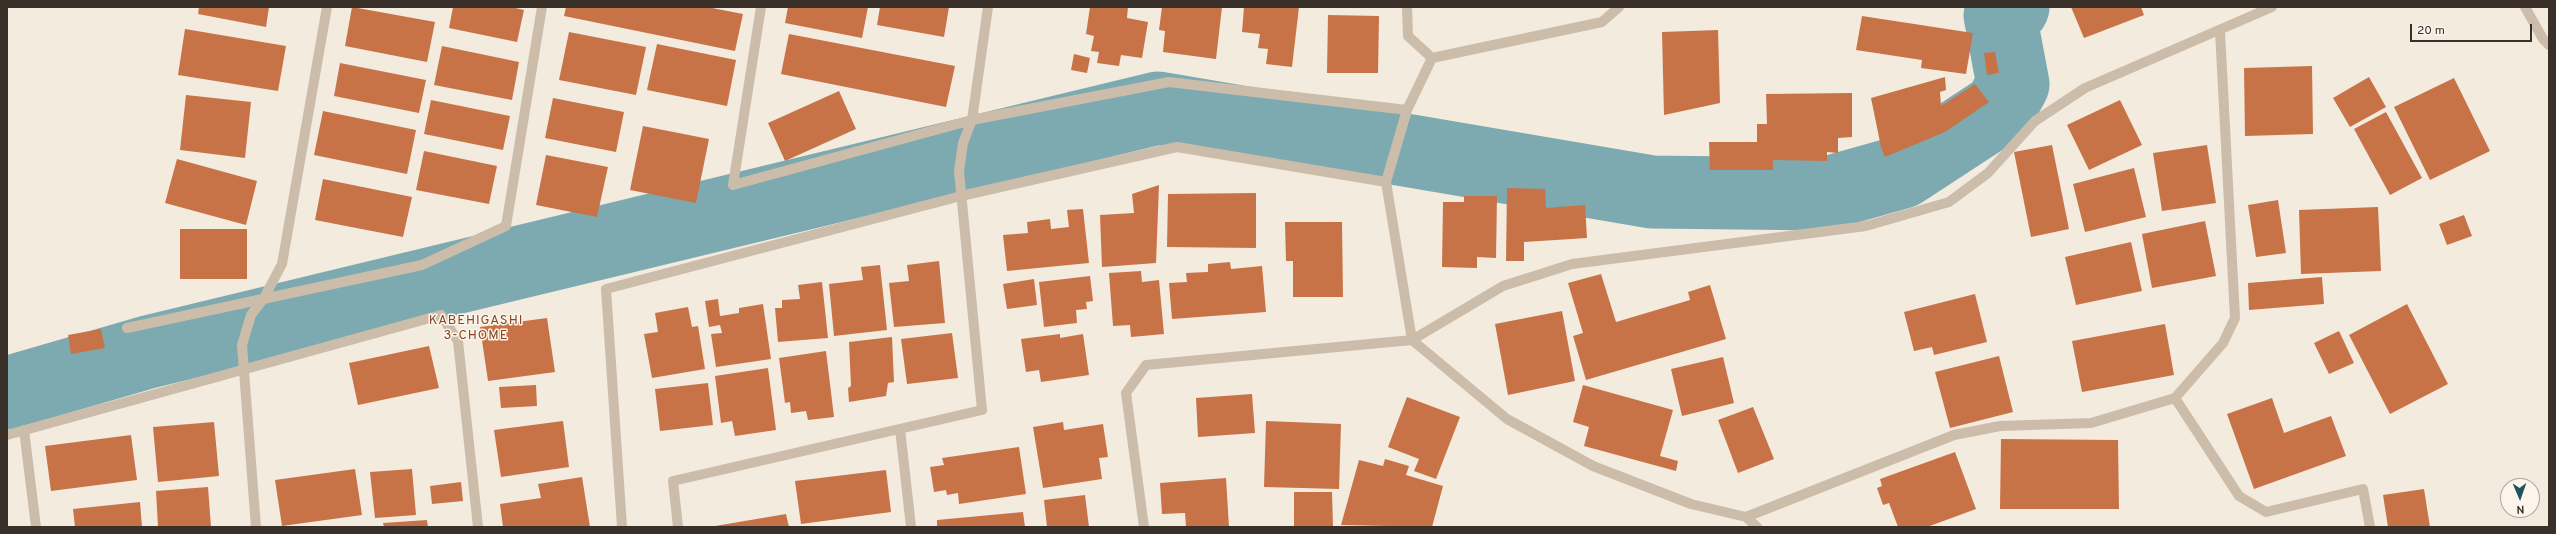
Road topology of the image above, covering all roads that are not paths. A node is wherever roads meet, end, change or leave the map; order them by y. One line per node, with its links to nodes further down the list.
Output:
1 (327, 7): 16 (street)
2 (542, 7): 16 (street)
3 (761, 7): 13 (street)
4 (988, 7): 13 (street)
5 (1407, 7): 11 (street)
6 (1619, 7): 11 (street)
7 (2272, 7): 9 (street)
8 (2525, 7): 10 (street)
9 (2220, 31): 18 (street); 20 (street)
10 (2549, 45)
11 (1432, 58): 12 (street)
12 (1407, 110): 13 (street); 14 (street)
13 (972, 120): 15 (street)
14 (1386, 182): 15 (street); 18 (street)
15 (961, 196): 21 (street); 28 (street)
16 (264, 298): 17 (street); 19 (street)
17 (128, 328)
18 (1412, 340): 24 (street); 31 (street)
19 (243, 368): 22 (street); 26 (street); 27 (street)
20 (2175, 398): 24 (street); 33 (street)
21 (900, 429): 29 (street); 30 (street)
22 (24, 430): 23 (street); 25 (street)
23 (7, 435)
24 (1746, 517): 32 (street)
25 (36, 527)
26 (256, 527)
27 (478, 527)
28 (622, 527)
29 (678, 527)
30 (911, 527)
31 (1144, 527)
32 (1757, 527)
33 (2370, 527)

